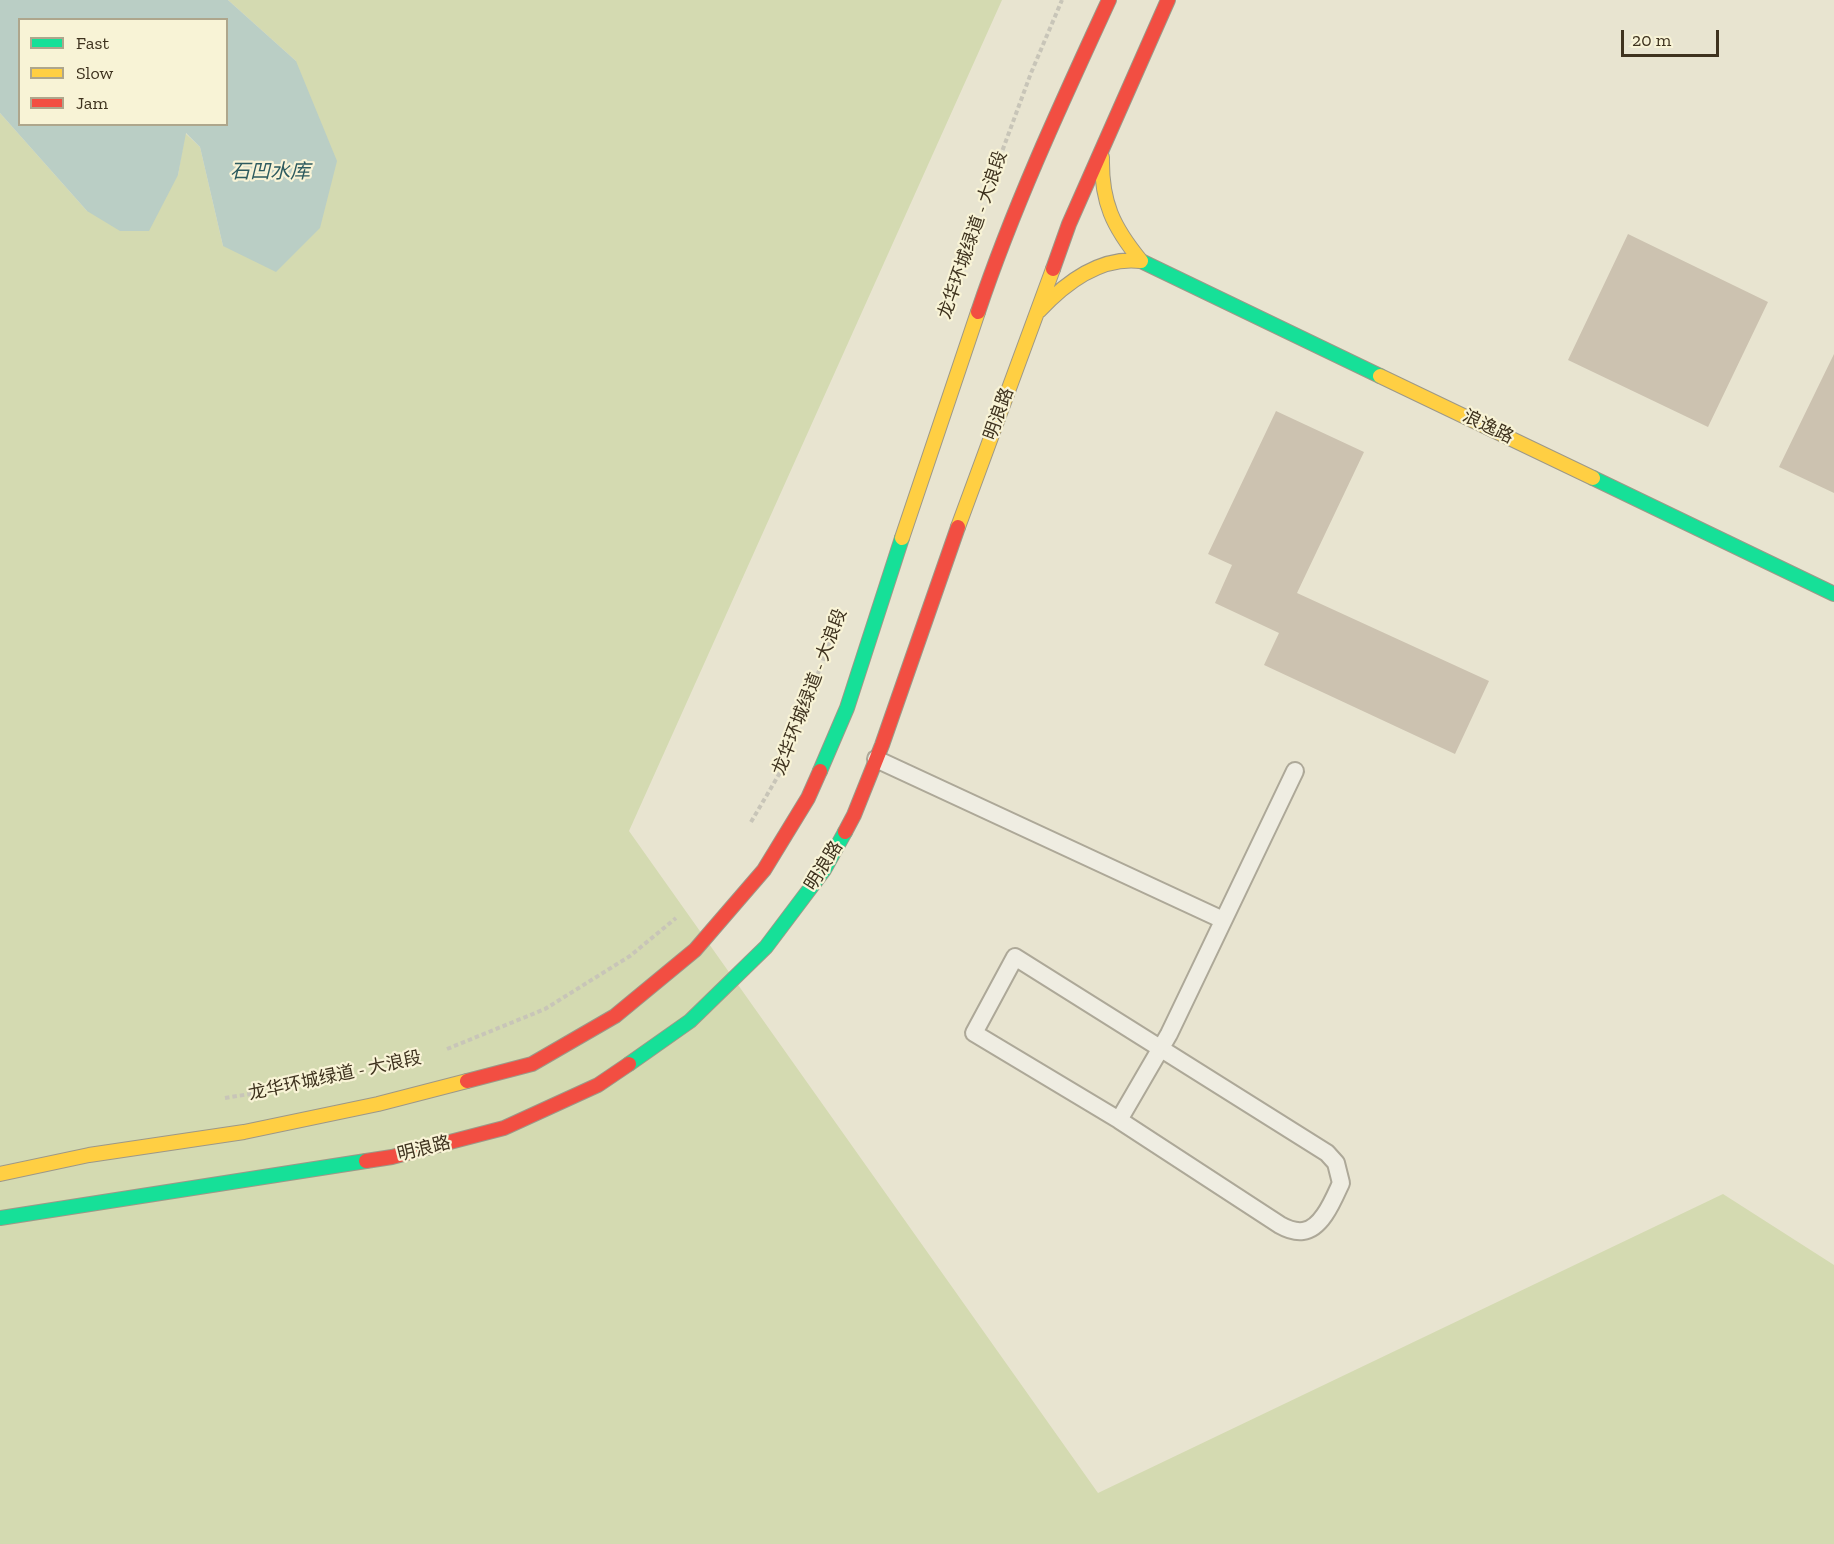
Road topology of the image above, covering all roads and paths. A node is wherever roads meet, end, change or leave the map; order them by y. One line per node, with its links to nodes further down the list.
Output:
1 (1062, 0): 5 (path, 龙华环城绿道 - 大浪段)
2 (1109, 0): 21 (main road)
3 (1168, 0): 4 (main road, 明浪路)
4 (1103, 148): 6 (main road); 7 (main road, 明浪路)
5 (997, 165)
6 (1141, 261): 7 (main road); 8 (main road, 浪逸路)
7 (1035, 315): 10 (main road, 明浪路)
8 (1834, 594)
9 (836, 625): 12 (path, 龙华环城绿道 - 大浪段)
10 (876, 759): 14 (lane); 22 (main road, 明浪路)
11 (1295, 771): 14 (lane)
12 (748, 827)
13 (681, 914): 16 (path, 龙华环城绿道 - 大浪段)
14 (1223, 920): 15 (lane)
15 (1162, 1048): 19 (lane); 19 (lane); 19 (lane)
16 (441, 1052)
17 (267, 1091): 18 (path, 龙华环城绿道 - 大浪段)
18 (220, 1099)
19 (1119, 1120)
20 (223, 1165): 22 (main road)
21 (0, 1174)
22 (225, 1184): 23 (main road, 明浪路)
23 (0, 1218)

